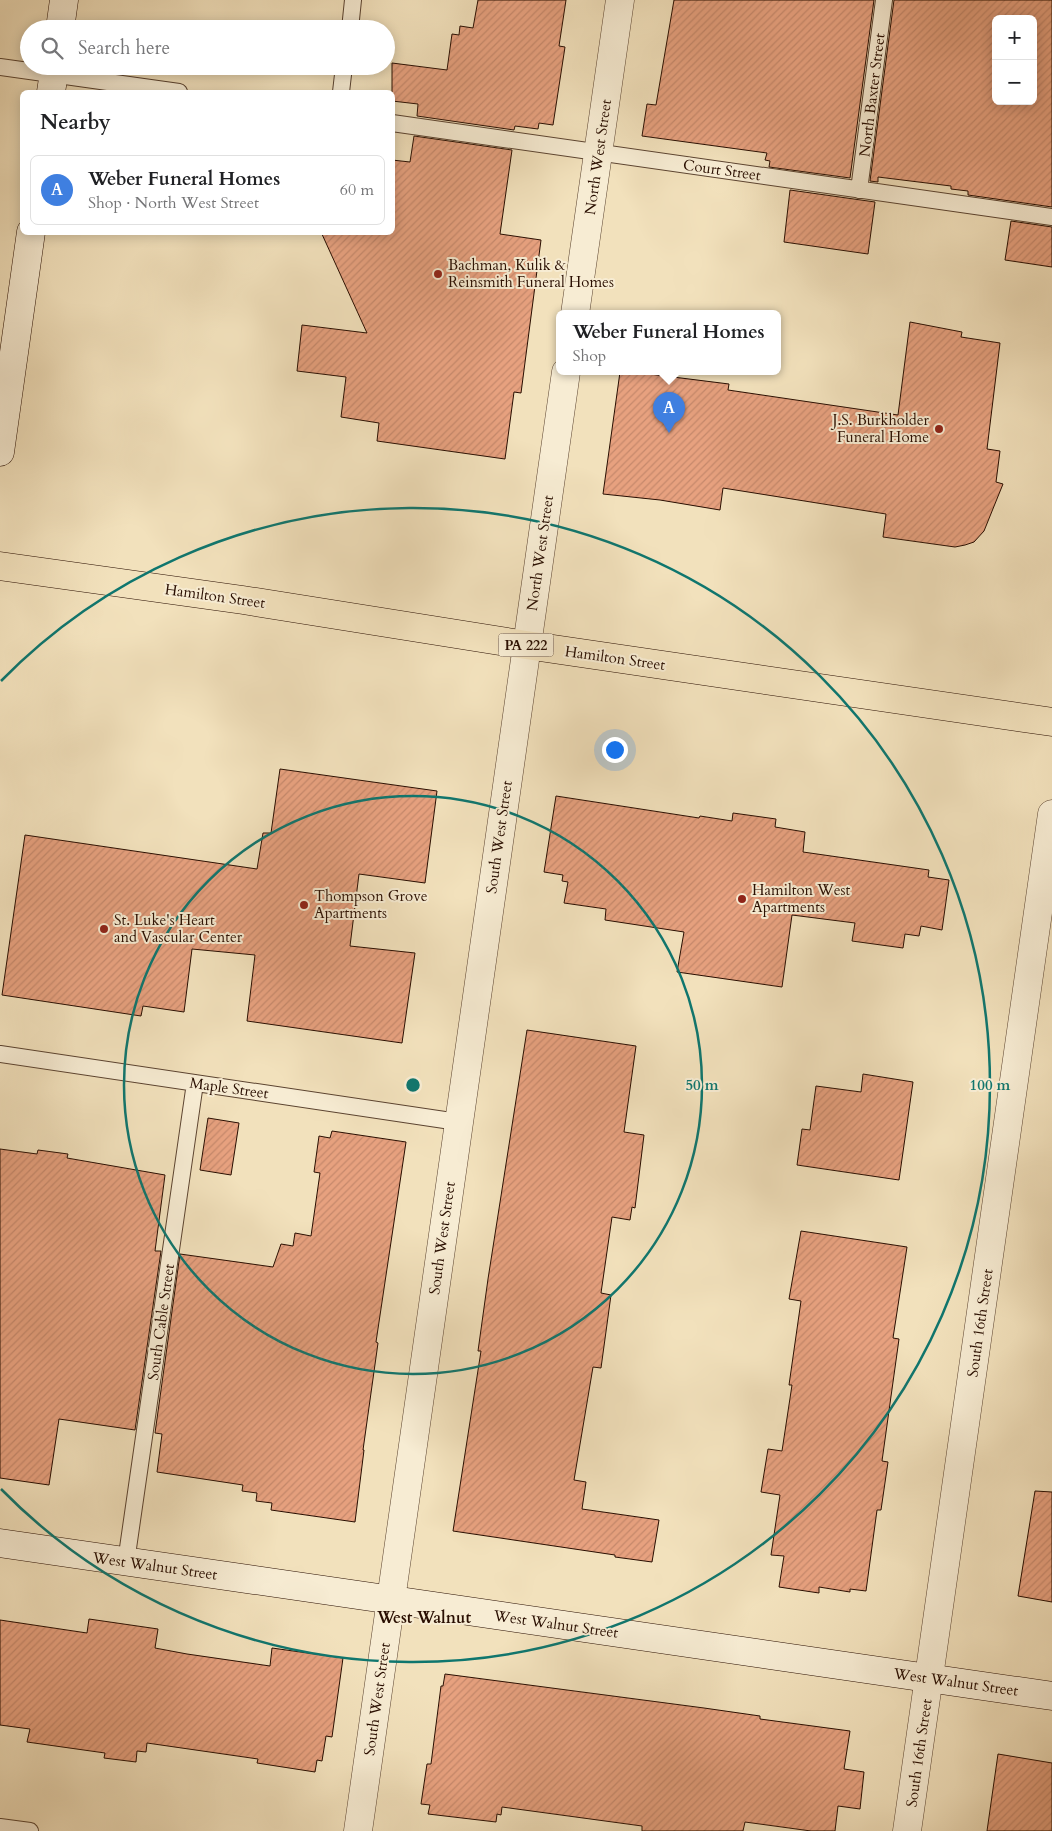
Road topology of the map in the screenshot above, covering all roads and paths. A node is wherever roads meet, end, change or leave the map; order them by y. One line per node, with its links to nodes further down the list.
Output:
1 (64, 0): 5 (street)
2 (354, 0): 6 (lane)
3 (620, 0): 15 (street, North West Street)
4 (884, 0): 16 (lane, North Baxter Street)
5 (61, 20)
6 (351, 20)
7 (0, 67): 8 (lane)
8 (20, 71)
9 (39, 75): 11 (lane)
10 (343, 75): 13 (lane)
11 (53, 78): 12 (lane)
12 (161, 90)
13 (341, 90)
14 (395, 123): 15 (lane, Court Street)
15 (598, 152): 16 (lane, Court Street); 19 (street, North West Street)
16 (859, 190): 17 (lane, Court Street)
17 (1052, 217)
18 (31, 235): 21 (street)
19 (576, 310)
20 (566, 375): 23 (street, North West Street)
21 (0, 452)
22 (0, 566): 23 (main road, Hamilton Street / PA 222)
23 (526, 646): 24 (main road, Hamilton Street / PA 222); 28 (street, South West Street)
24 (1052, 722)
25 (1052, 814): 32 (street, South 16th Street)
26 (0, 1054): 27 (lane, Maple Street)
27 (195, 1083): 28 (lane, Maple Street); 30 (lane, South Cable Street)
28 (458, 1122): 31 (street, South West Street)
29 (0, 1543): 30 (street, West Walnut Street)
30 (126, 1562): 31 (street, West Walnut Street)
31 (391, 1600): 32 (street, West Walnut Street); 36 (street, South West Street)
32 (929, 1678): 33 (street, West Walnut Street); 37 (street, South 16th Street)
33 (1052, 1696)
34 (0, 1827): 35 (lane)
35 (30, 1831)
36 (358, 1831)
37 (908, 1831)

